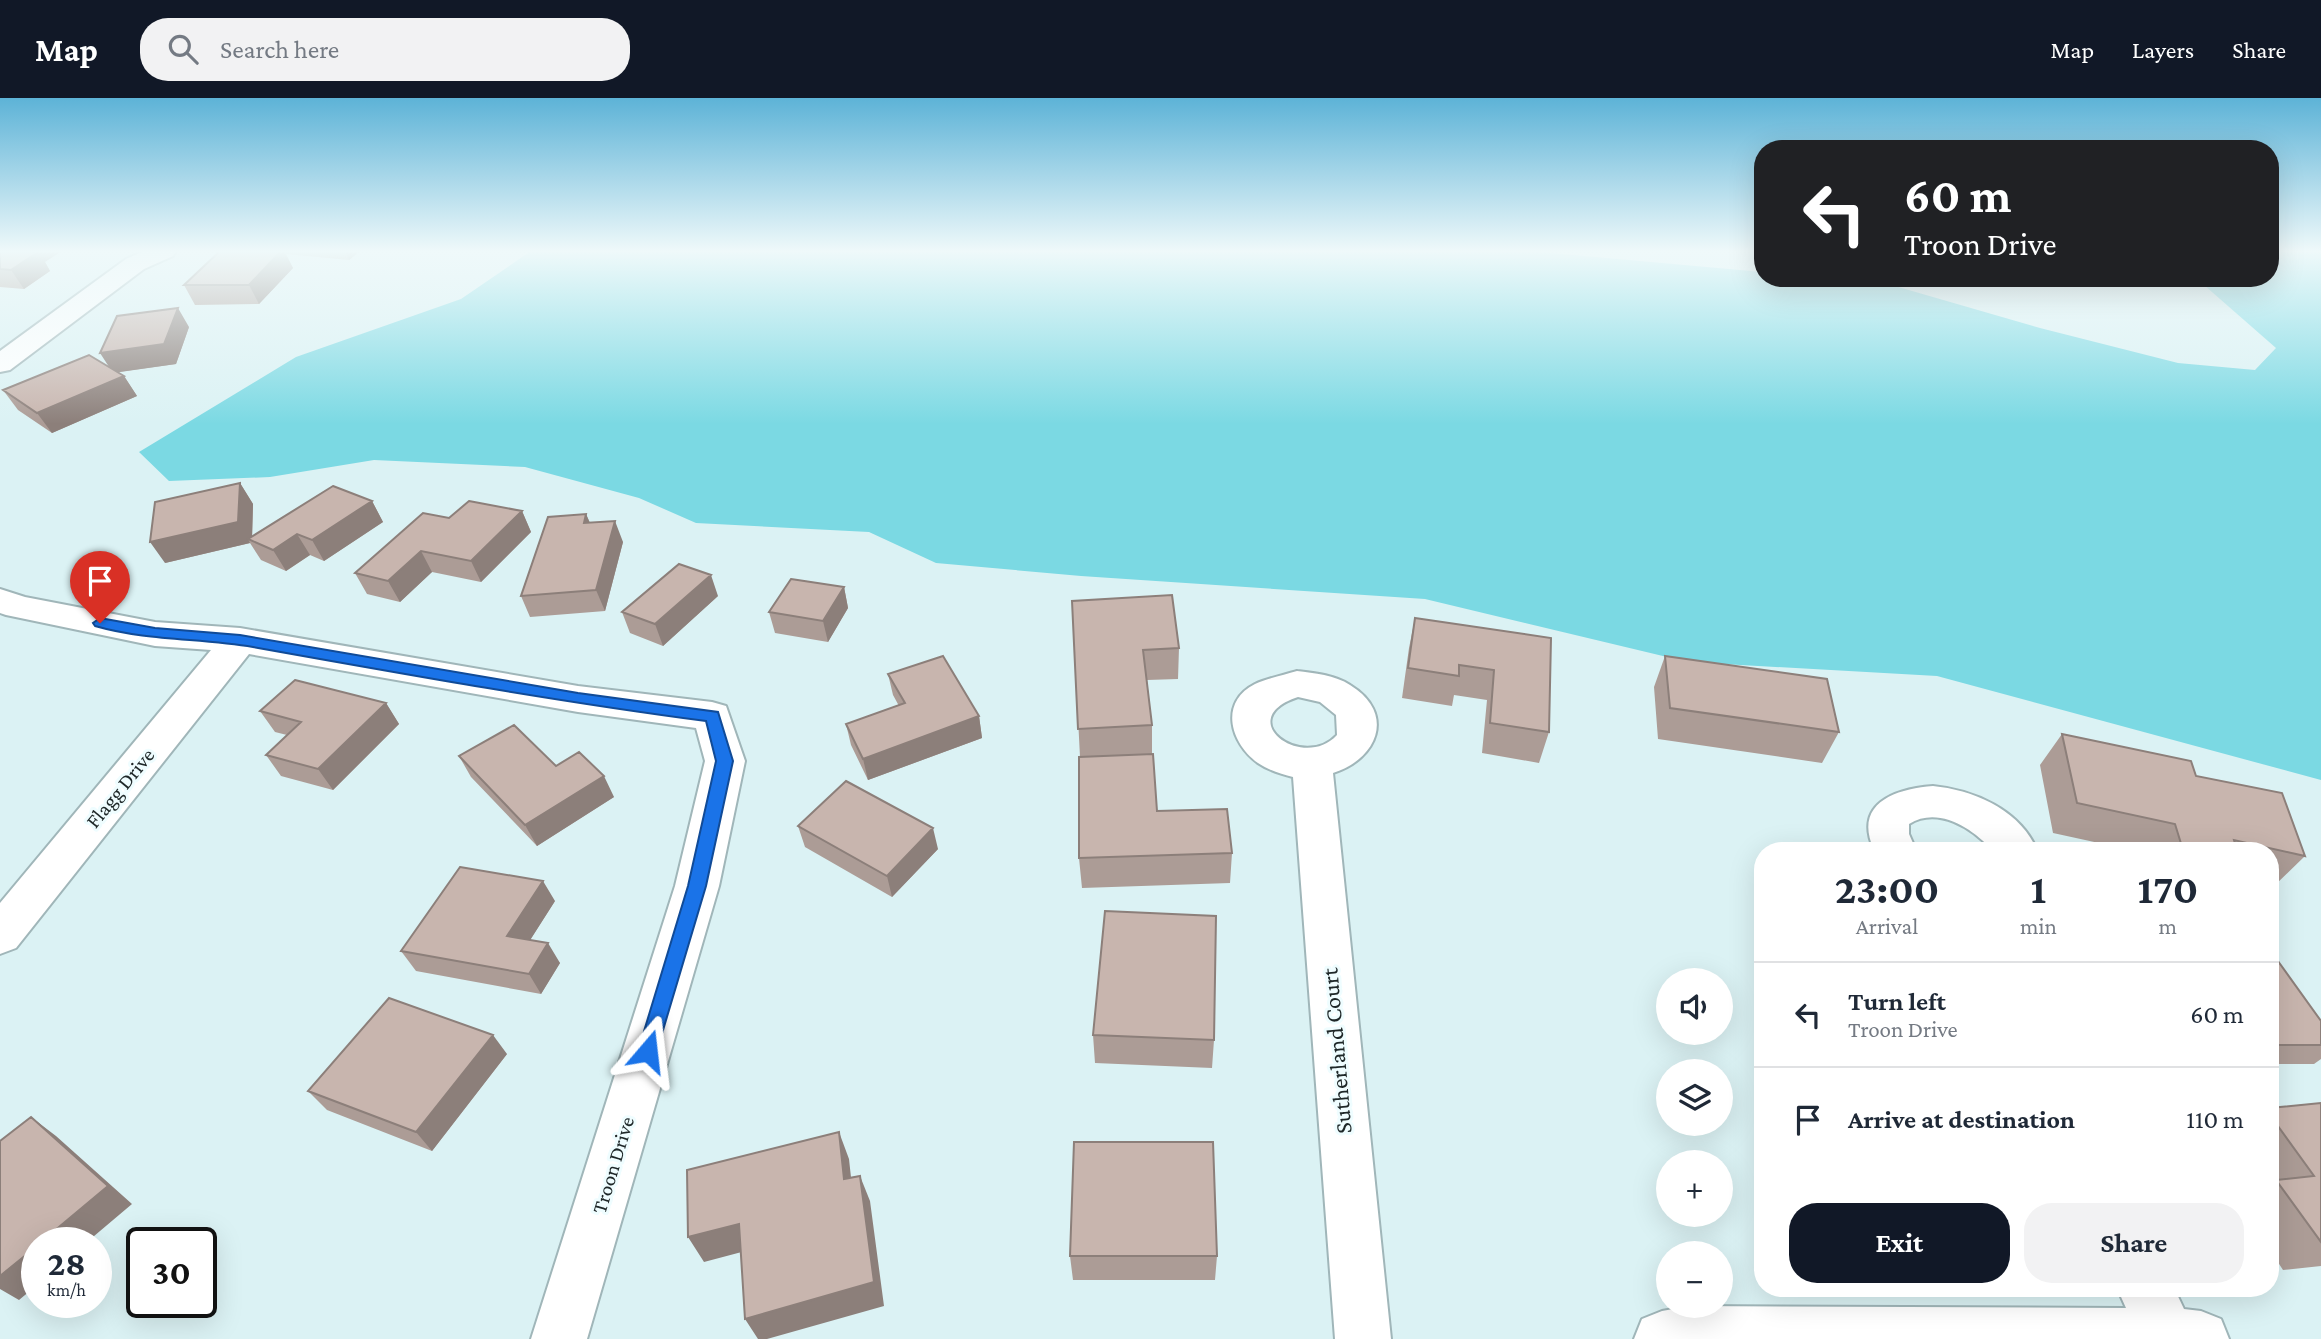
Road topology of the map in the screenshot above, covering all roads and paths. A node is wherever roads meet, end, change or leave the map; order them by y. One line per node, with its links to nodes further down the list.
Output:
1 (72, 309): 3 (street)
2 (0, 329): 3 (street)
3 (41, 331): 4 (street)
4 (0, 364)
5 (0, 600): 6 (street, Troon Drive)
6 (240, 640): 10 (street, Flagg Drive); 12 (street, Troon Drive)
7 (1312, 764): 13 (street, Sutherland Court)
8 (1890, 842): 9 (street)
9 (2011, 842)
10 (0, 935)
11 (2171, 1321): 14 (street)
12 (559, 1339)
13 (1363, 1339)
14 (1662, 1339)

